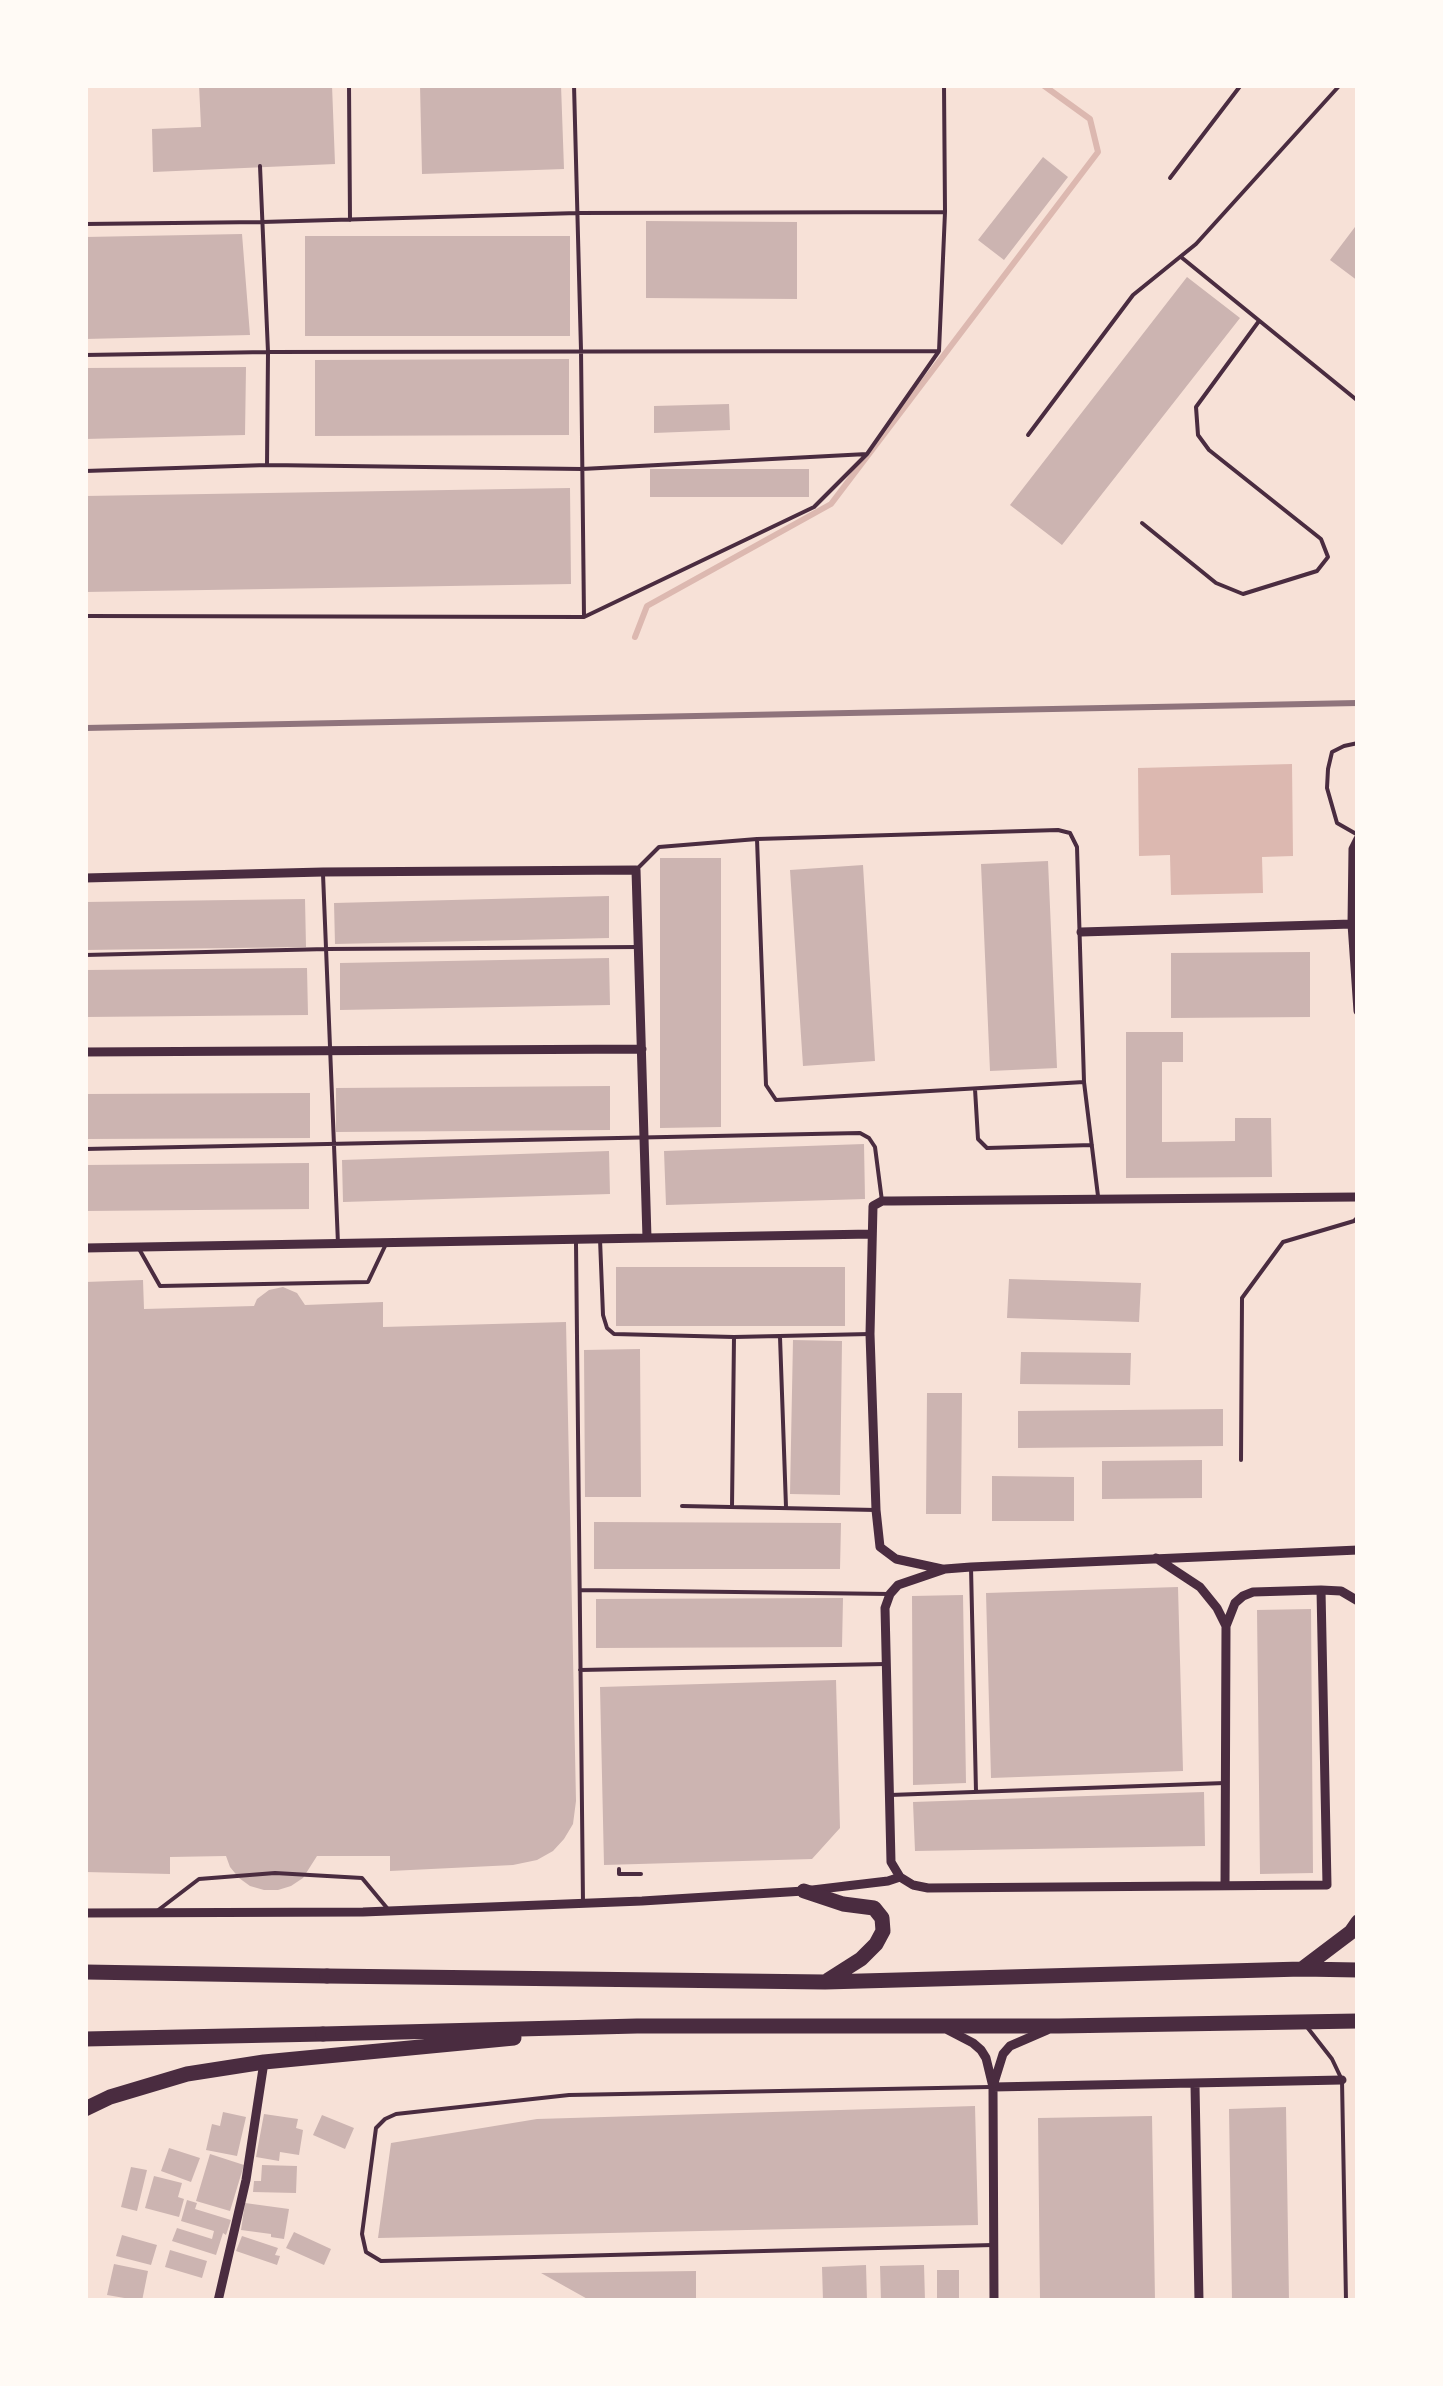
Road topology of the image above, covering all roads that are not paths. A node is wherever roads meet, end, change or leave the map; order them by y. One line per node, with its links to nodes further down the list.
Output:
1 (349, 85): 10 (lane)
2 (574, 85): 8 (lane)
3 (944, 85): 9 (lane)
4 (1241, 85): 7 (lane)
5 (1340, 85): 13 (lane)
6 (260, 166): 11 (lane)
7 (1170, 178)
8 (578, 212): 9 (lane); 10 (lane); 15 (lane)
9 (945, 212): 16 (lane)
10 (350, 220): 11 (lane)
11 (262, 222): 12 (lane); 17 (lane)
12 (85, 224)
13 (1181, 257): 14 (lane); 20 (lane)
14 (1259, 320): 19 (lane); 25 (lane)
15 (582, 350): 16 (lane); 17 (lane); 23 (lane)
16 (939, 351): 21 (lane)
17 (268, 352): 18 (lane); 22 (lane)
18 (85, 355)
19 (1358, 401)
20 (1028, 435)
21 (867, 454): 23 (lane); 27 (lane)
22 (266, 465): 23 (lane); 24 (lane)
23 (582, 469): 27 (lane)
24 (85, 471)
25 (1142, 523)
26 (85, 616): 27 (lane)
27 (584, 617)
28 (1358, 743): 29 (lane)
29 (1358, 837): 34 (street)
30 (758, 838): 31 (lane); 35 (lane); 44 (lane)
31 (636, 870): 32 (street); 36 (street)
32 (323, 872): 33 (street); 37 (lane)
33 (85, 878)
34 (1352, 924): 35 (street); 39 (street)
35 (1080, 932): 43 (lane)
36 (639, 946): 37 (lane); 40 (street)
37 (326, 949): 38 (lane); 41 (lane)
38 (85, 955)
39 (1358, 1011)
40 (642, 1049): 41 (street); 45 (street)
41 (330, 1051): 42 (street); 46 (lane)
42 (85, 1052)
43 (1084, 1082): 44 (lane); 47 (lane)
44 (975, 1089): 47 (lane)
45 (644, 1138): 46 (lane); 51 (lane); 54 (street)
46 (334, 1145): 48 (lane); 58 (lane)
47 (1092, 1145): 50 (lane)
48 (85, 1149)
49 (1358, 1197): 50 (street)
50 (1099, 1200): 51 (street)
51 (882, 1202): 53 (street)
52 (1358, 1218): 64 (lane)
53 (872, 1234): 54 (street); 61 (street)
54 (647, 1238): 55 (street)
55 (600, 1239): 56 (street); 63 (lane)
56 (576, 1240): 57 (street); 73 (lane)
57 (386, 1243): 58 (street); 59 (lane)
58 (338, 1244): 59 (street)
59 (138, 1247): 60 (street)
60 (85, 1248)
61 (870, 1334): 62 (lane); 68 (street)
62 (780, 1337): 63 (lane); 67 (lane)
63 (734, 1338): 66 (lane)
64 (1242, 1460)
65 (682, 1506): 66 (lane)
66 (732, 1507): 67 (lane)
67 (786, 1507): 68 (lane)
68 (876, 1510): 72 (street)
69 (1358, 1550): 70 (street)
70 (1154, 1557): 71 (street); 77 (street)
71 (971, 1567): 72 (street); 81 (lane)
72 (945, 1569): 75 (street)
73 (580, 1590): 75 (lane); 79 (lane)
74 (1321, 1590): 76 (street); 77 (street); 86 (street)
75 (890, 1594): 78 (street)
76 (1358, 1602)
77 (1226, 1626): 80 (street)
78 (886, 1664): 79 (lane); 82 (street)
79 (580, 1670): 88 (lane)
80 (1226, 1782): 81 (lane); 86 (street)
81 (976, 1792): 82 (lane)
82 (889, 1795): 85 (street)
83 (619, 1869): 84 (lane)
84 (641, 1874)
85 (900, 1877): 86 (street); 87 (street)
86 (1225, 1886)
87 (804, 1890): 88 (street); 96 (highway)
88 (583, 1903): 89 (street)
89 (390, 1911): 90 (street); 90 (lane)
90 (155, 1912): 91 (street)
91 (85, 1914)
92 (1358, 1922): 93 (highway)
93 (1302, 1969): 94 (highway); 96 (highway)
94 (1358, 1970)
95 (85, 1972): 96 (highway)
96 (824, 1982)
97 (1302, 2021): 98 (highway); 101 (highway); 104 (lane)
98 (1358, 2021)
99 (637, 2026): 100 (highway); 102 (highway); 103 (highway)
100 (940, 2026): 101 (highway); 106 (street)
101 (1059, 2026): 106 (street)
102 (85, 2039)
103 (264, 2062): 107 (highway); 109 (street)
104 (1342, 2080): 105 (street); 112 (lane)
105 (1195, 2085): 106 (street); 111 (street)
106 (993, 2087): 108 (street); 108 (lane)
107 (85, 2109)
108 (994, 2245): 110 (street)
109 (220, 2296)
110 (994, 2301)
111 (1200, 2301)
112 (1346, 2301)

